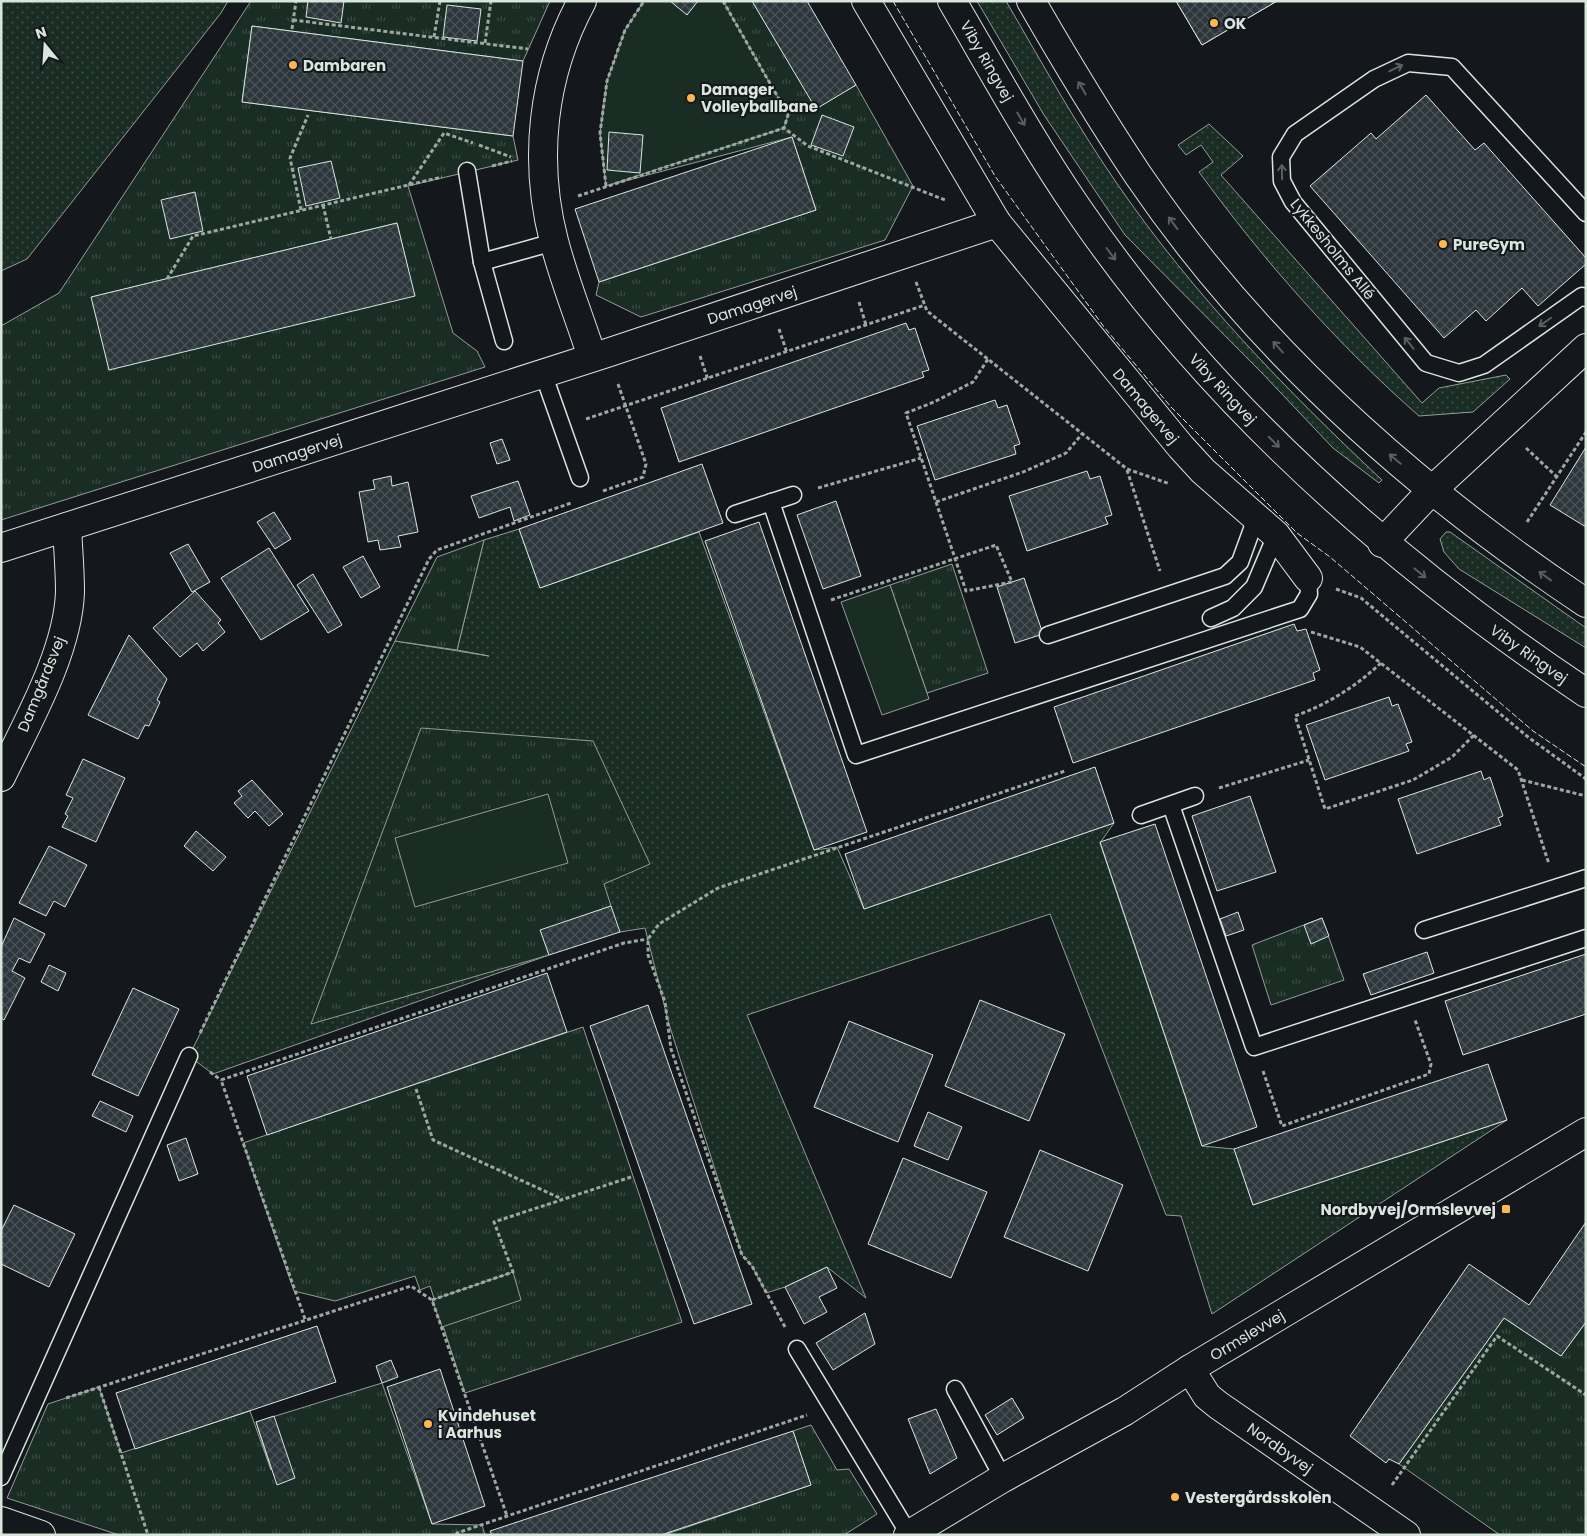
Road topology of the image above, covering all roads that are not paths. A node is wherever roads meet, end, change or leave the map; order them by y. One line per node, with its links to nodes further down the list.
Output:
1 (582, 1): 8 (street)
2 (866, 1): 7 (street, Damagervej)
3 (952, 1): 22 (street, Viby Ringvej, one-way to 22)
4 (1031, 1): 16 (street, one-way to 4)
5 (467, 171): 9 (lane)
6 (1586, 212): 10 (lane, Lykkesholms Allé, one-way to 6)
7 (997, 223): 13 (street, Damagervej); 20 (street, Damagervej)
8 (554, 242): 9 (lane); 13 (street)
9 (482, 262): 11 (lane)
10 (1586, 298)
11 (504, 341)
12 (1586, 348): 16 (street)
13 (600, 355): 14 (street, Damagervej)
14 (542, 373): 15 (lane); 21 (street, Damagervej)
15 (580, 478)
16 (1432, 490): 22 (street); 25 (street, one-way to 16)
17 (794, 495): 18 (lane)
18 (771, 502): 19 (lane); 24 (lane)
19 (735, 514)
20 (1266, 526): 24 (street, Damagervej); 26 (lane); 27 (lane)
21 (67, 527): 23 (street, Damagervej); 31 (street, Damgårdsvej)
22 (1382, 542): 28 (street, Viby Ringvej, one-way to 28)
23 (1, 548)
24 (1308, 578)
25 (1586, 603)
26 (1211, 618)
27 (1048, 635)
28 (1557, 674): 29 (street); 30 (street, Viby Ringvej)
29 (1586, 689)
30 (1586, 693)
31 (1, 777)
32 (1195, 796): 33 (lane)
33 (1171, 805): 34 (lane); 37 (lane)
34 (1141, 816)
35 (1586, 878): 36 (lane)
36 (1424, 930)
37 (1586, 938)
38 (189, 1056): 43 (lane)
39 (1586, 1132): 41 (street, Ormslevvej)
40 (797, 1349): 47 (lane)
41 (1190, 1369): 44 (street, Ormslevvej); 48 (street, Nordbyvej)
42 (954, 1389): 44 (lane)
43 (1, 1478)
44 (1002, 1478): 47 (street, Ormslevvej)
45 (1, 1521): 46 (street)
46 (41, 1535)
47 (908, 1535)
48 (1406, 1535)

